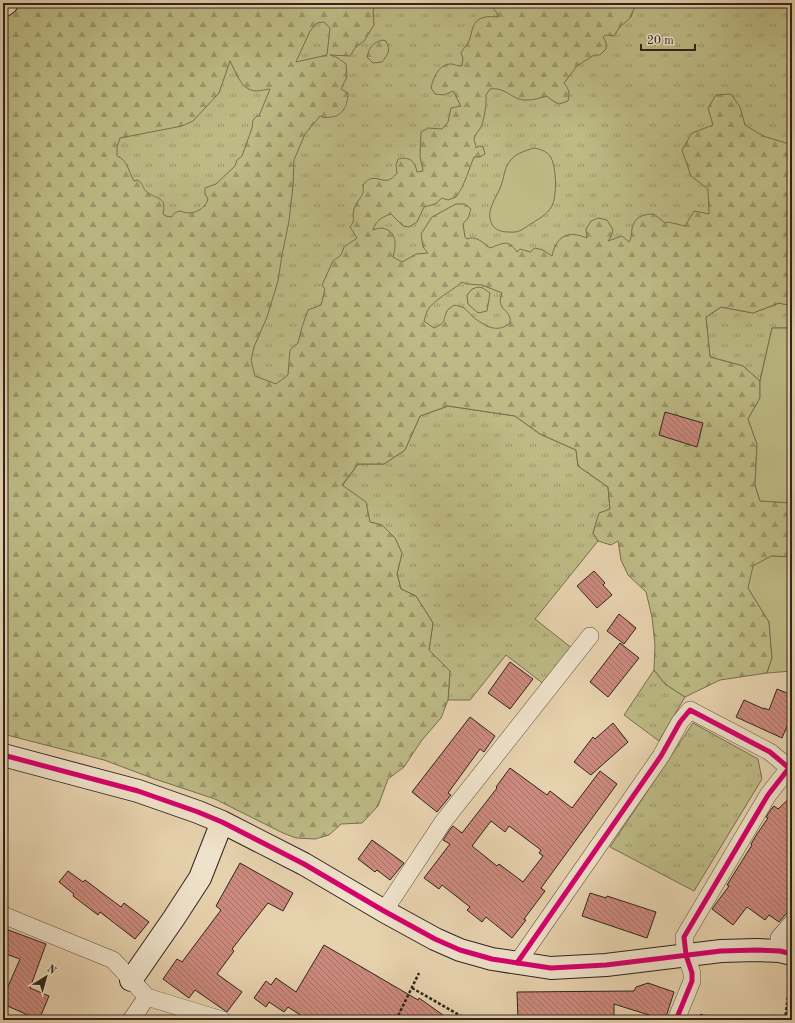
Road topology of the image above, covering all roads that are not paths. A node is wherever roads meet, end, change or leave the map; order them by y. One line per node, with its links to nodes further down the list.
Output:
1 (7, 3): 2 (street)
2 (3, 6)
3 (590, 636): 7 (street)
4 (3, 755): 6 (street)
5 (790, 770): 11 (street); 12 (street)
6 (222, 822): 7 (street); 13 (street)
7 (384, 911): 12 (street)
8 (3, 915): 13 (street)
9 (792, 923): 10 (street)
10 (786, 952): 11 (street)
11 (686, 955): 12 (street); 17 (street)
12 (517, 963)
13 (131, 980): 14 (street)
14 (147, 997): 15 (street); 16 (street)
15 (131, 1020)
16 (222, 1020)
17 (676, 1020)

